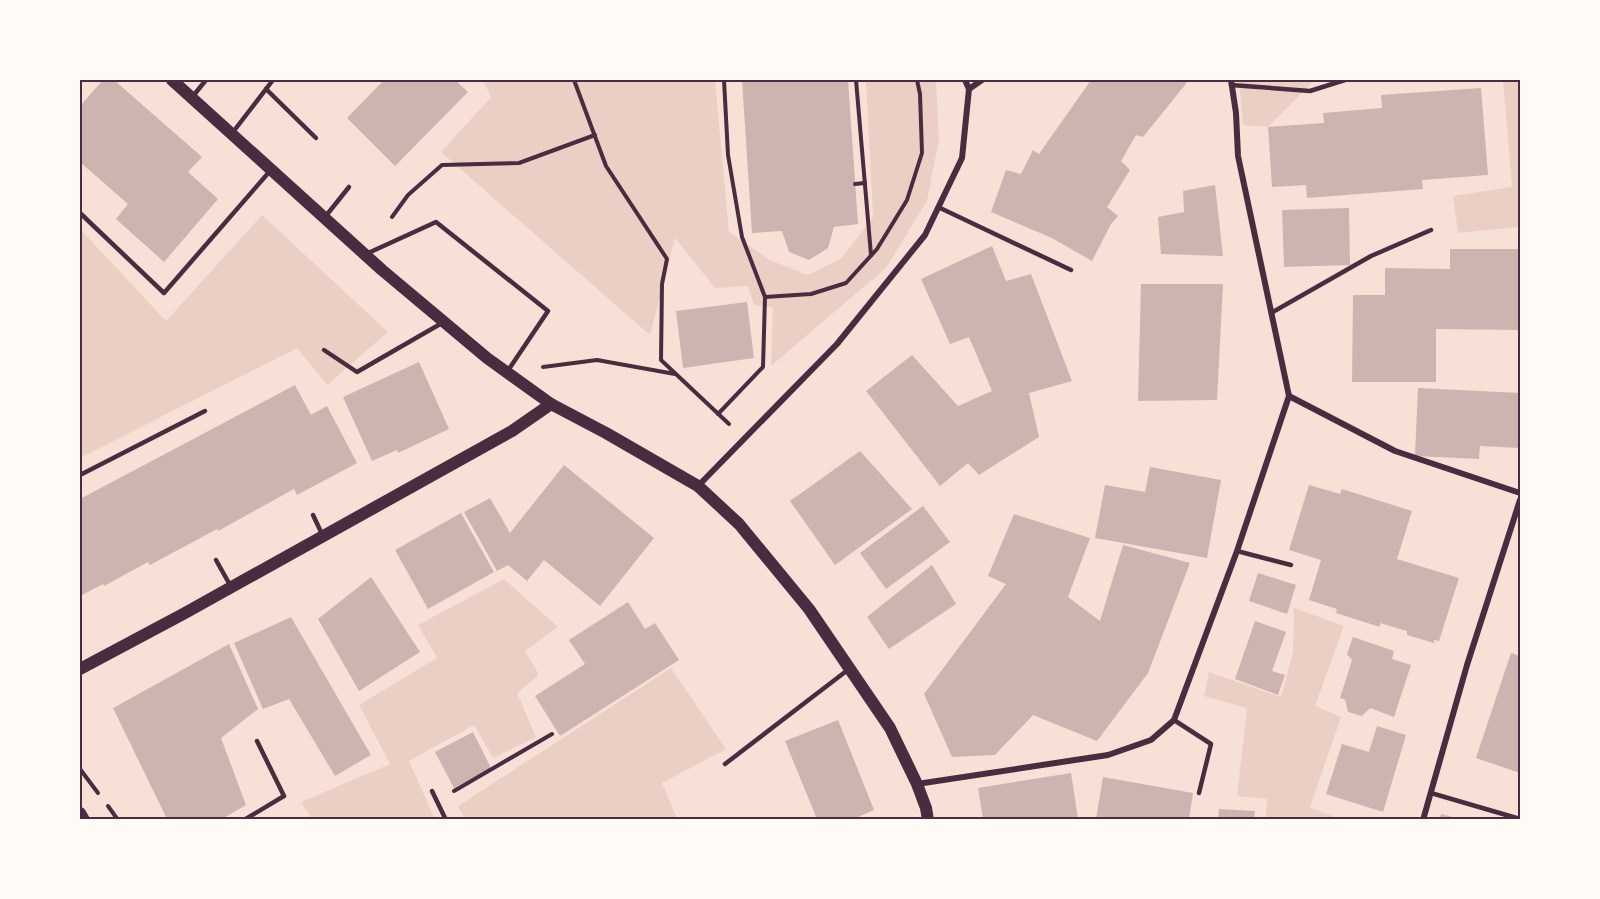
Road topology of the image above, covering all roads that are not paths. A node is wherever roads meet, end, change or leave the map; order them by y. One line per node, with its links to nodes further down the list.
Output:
1 (172, 80): 10 (main road)
2 (206, 80): 10 (lane)
3 (273, 80): 8 (lane)
4 (965, 80): 9 (street)
5 (981, 80): 9 (street)
6 (1345, 80): 7 (lane)
7 (1231, 82): 21 (street)
8 (266, 89): 11 (lane); 12 (lane)
9 (969, 89): 15 (street)
10 (192, 98): 11 (main road)
11 (232, 133): 13 (main road)
12 (316, 138)
13 (272, 169): 16 (lane); 17 (main road)
14 (349, 187): 17 (lane)
15 (938, 207): 20 (lane); 29 (street)
16 (80, 213)
17 (324, 217): 19 (main road)
18 (1431, 230): 21 (lane)
19 (366, 254): 22 (main road); 24 (lane)
20 (1071, 270)
21 (1271, 314): 25 (street)
22 (444, 322): 23 (lane); 24 (main road)
23 (324, 350)
24 (507, 372): 26 (main road)
25 (1289, 396): 30 (street); 34 (street)
26 (551, 404): 29 (main road); 33 (main road)
27 (205, 411): 28 (lane)
28 (80, 475)
29 (698, 486): 39 (main road)
30 (1521, 494)
31 (1521, 500): 46 (street)
32 (313, 515): 33 (lane)
33 (323, 537): 37 (main road)
34 (1237, 551): 36 (lane); 40 (street)
35 (216, 561): 37 (lane)
36 (1291, 565)
37 (231, 587): 38 (main road)
38 (80, 669)
39 (849, 669): 42 (lane); 43 (main road)
40 (1174, 720): 43 (street); 45 (lane)
41 (256, 741): 49 (lane)
42 (725, 764)
43 (917, 784): 51 (main road)
44 (432, 791): 50 (lane)
45 (1199, 793)
46 (1431, 793): 52 (street); 53 (lane)
47 (80, 813): 48 (main road)
48 (84, 819)
49 (244, 819)
50 (446, 819)
51 (928, 819)
52 (1422, 819)
53 (1521, 819)

